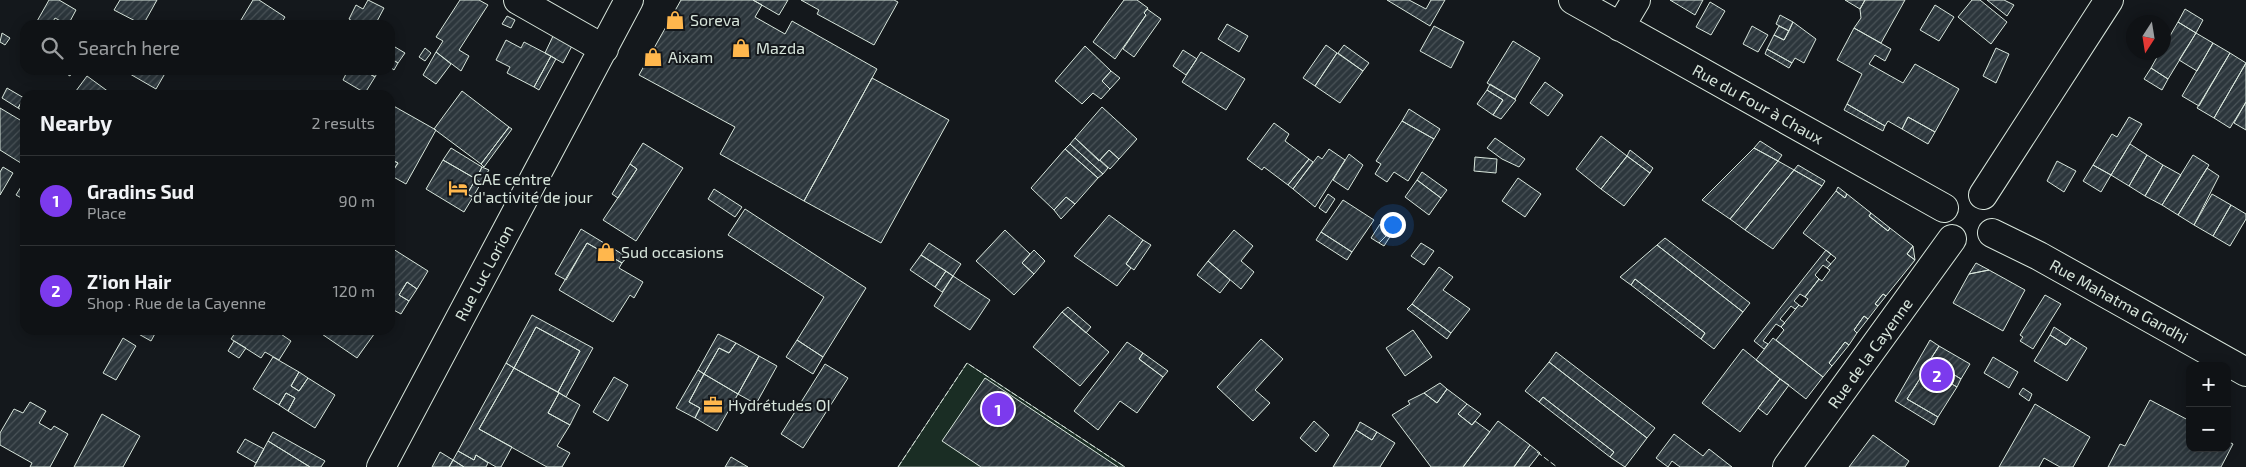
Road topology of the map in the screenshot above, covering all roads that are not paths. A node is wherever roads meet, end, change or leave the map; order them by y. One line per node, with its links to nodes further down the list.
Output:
1 (518, 0): 7 (street)
2 (629, 0): 7 (street, Rue Luc Lorion)
3 (1573, 0): 6 (street, Rue du Four à Chaux)
4 (1636, 0): 6 (street)
5 (2109, 0): 8 (street)
6 (1620, 27): 9 (street, Rue du Four à Chaux)
7 (604, 49): 13 (street, Rue Luc Lorion)
8 (1983, 195): 9 (street); 10 (street)
9 (1944, 208): 11 (street)
10 (1992, 233): 11 (street); 12 (street, Rue Mahatma Gandhi)
11 (1952, 239): 14 (street, Rue de la Cayenne)
12 (2246, 372)
13 (381, 467)
14 (1787, 467)

